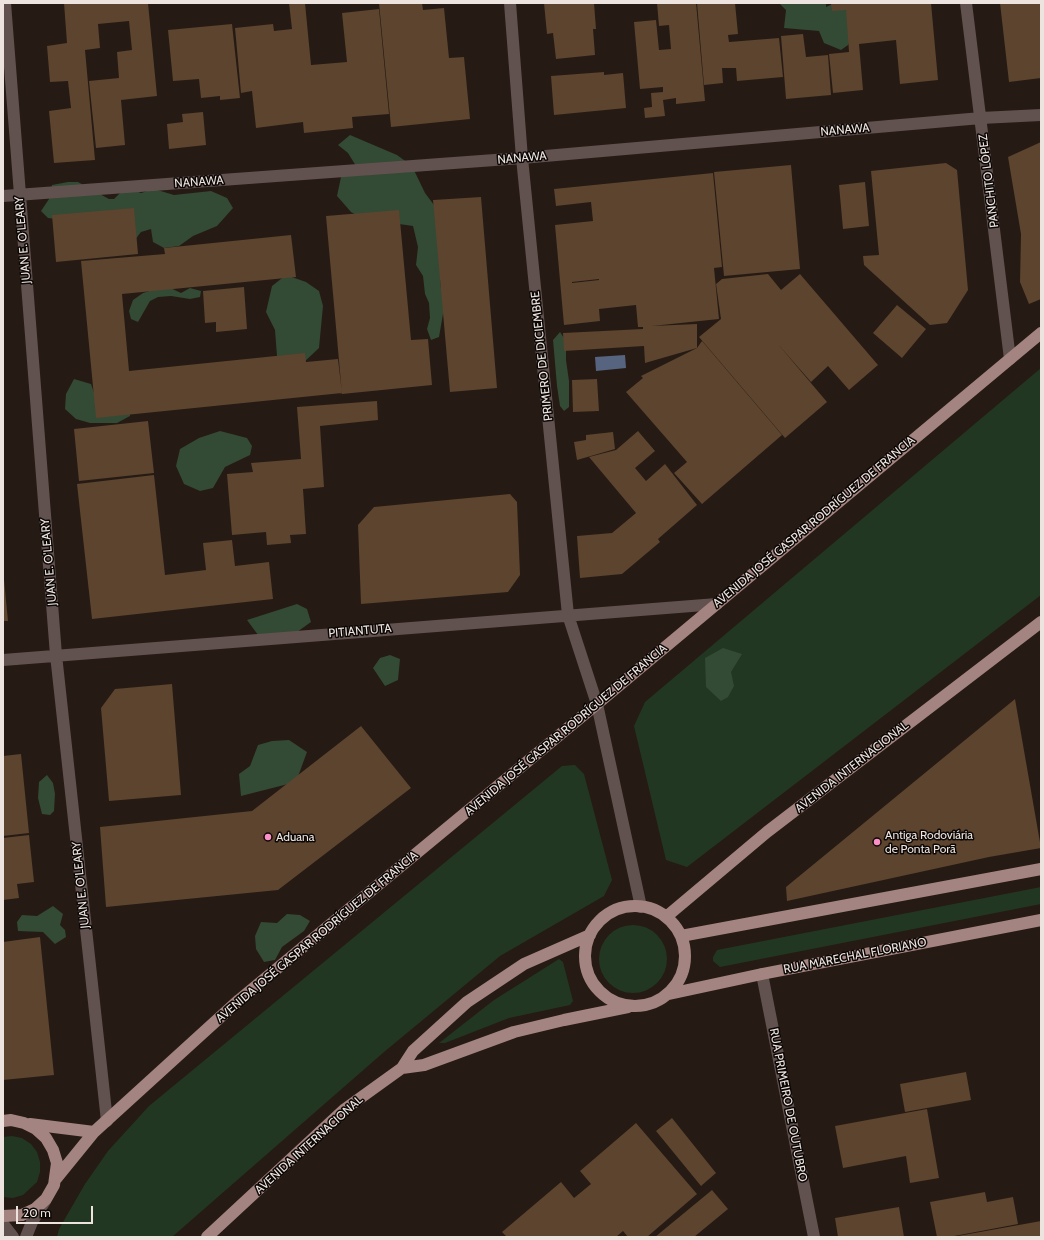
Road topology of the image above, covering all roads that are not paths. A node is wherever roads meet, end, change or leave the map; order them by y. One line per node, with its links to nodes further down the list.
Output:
1 (5, 3): 7 (street, JUAN E. O'LEARY)
2 (510, 3): 6 (street, PRIMERO DE DICIEMBRE)
3 (966, 3): 5 (street, PANCHITO LÓPEZ)
4 (1041, 115): 5 (street, NANAWA)
5 (981, 118): 6 (street, NANAWA); 10 (street, PANCHITO LÓPEZ)
6 (522, 158): 7 (street, NANAWA); 12 (street, PRIMERO DE DICIEMBRE)
7 (19, 195): 8 (street, NANAWA); 14 (street, JUAN E. O'LEARY)
8 (3, 196)
9 (1041, 333): 10 (main road, AVENIDA JOSÉ GASPAR RODRÍGUEZ DE FRANCIA)
10 (1010, 359): 11 (main road, AVENIDA JOSÉ GASPAR RODRÍGUEZ DE FRANCIA)
11 (717, 604): 12 (street, PITIANTUTA); 16 (main road, AVENIDA JOSÉ GASPAR RODRÍGUEZ DE FRANCIA)
12 (568, 615): 14 (street, PITIANTUTA); 16 (street, PRIMERO DE DICIEMBRE)
13 (1041, 622): 19 (main road, AVENIDA INTERNACIONAL)
14 (56, 655): 15 (street, PITIANTUTA); 28 (street, JUAN E. O'LEARY)
15 (3, 660)
16 (597, 704): 18 (street, PRIMERO DE DICIEMBRE); 28 (main road, AVENIDA JOSÉ GASPAR RODRÍGUEZ DE FRANCIA)
17 (1041, 869): 22 (main road)
18 (641, 906): 19 (main road); 21 (main road)
19 (666, 917): 22 (main road)
20 (1041, 920): 23 (main road, RUA MARECHAL FLORIANO)
21 (590, 935): 25 (main road); 26 (main road, AVENIDA INTERNACIONAL)
22 (681, 936): 24 (main road)
23 (762, 974): 24 (main road, RUA MARECHAL FLORIANO); 38 (street, RUA PRIMEIRO DE OUTUBRO)
24 (669, 994): 25 (main road)
25 (631, 1007): 26 (main road)
26 (402, 1068): 37 (main road, AVENIDA INTERNACIONAL)
27 (3, 1121): 29 (main road)
28 (107, 1121): 30 (main road, AVENIDA JOSÉ GASPAR RODRÍGUEZ DE FRANCIA)
29 (24, 1123): 30 (main road); 31 (main road)
30 (94, 1132): 31 (main road, AVENIDA JOSÉ GASPAR RODRÍGUEZ DE FRANCIA)
31 (55, 1180): 32 (main road)
32 (46, 1199): 33 (main road); 36 (street)
33 (3, 1216)
34 (3, 1224): 35 (street)
35 (13, 1237)
36 (26, 1237)
37 (206, 1237)
38 (814, 1237)

